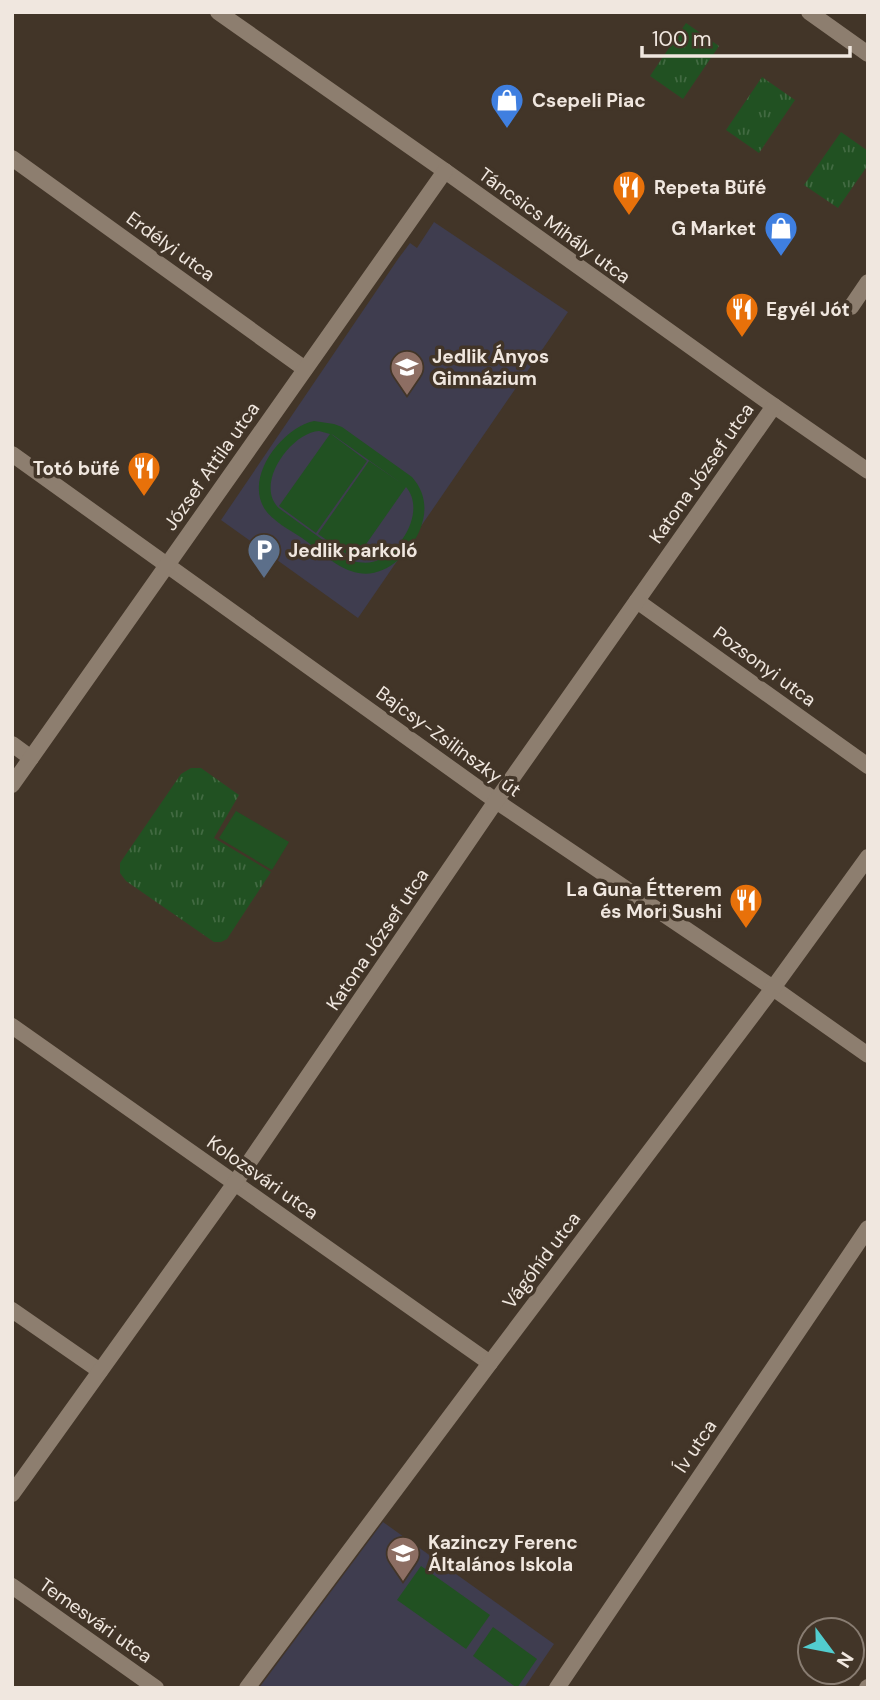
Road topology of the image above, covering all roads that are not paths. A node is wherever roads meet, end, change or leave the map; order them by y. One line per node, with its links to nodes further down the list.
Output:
1 (218, 12): 5 (street, Táncsics Mihály utca)
2 (809, 12): 3 (street)
3 (868, 54)
4 (12, 158): 8 (street, Erdélyi utca)
5 (445, 171): 8 (street, József Attila utca); 9 (street, Táncsics Mihály utca)
6 (868, 282): 7 (street)
7 (851, 307)
8 (305, 369): 12 (street, József Attila utca)
9 (774, 406): 11 (street, Táncsics Mihály utca); 13 (street, Katona József utca)
10 (12, 454): 12 (street, Bajcsy-Zsilinszky út)
11 (868, 471)
12 (167, 564): 15 (street, József Attila utca); 18 (street, Bajcsy-Zsilinszky út)
13 (637, 601): 16 (street, Pozsonyi utca); 18 (street, Katona József utca)
14 (12, 744): 15 (street)
15 (31, 758): 17 (street, József Attila utca)
16 (868, 766)
17 (12, 785)
18 (496, 801): 20 (street, Bajcsy-Zsilinszky út); 23 (street, Katona József utca)
19 (868, 858): 20 (street, Vágóhíd utca)
20 (773, 988): 22 (street, Bajcsy-Zsilinszky út); 26 (street, Vágóhíd utca)
21 (12, 1026): 23 (street, Kolozsvári utca)
22 (868, 1055)
23 (235, 1183): 26 (street, Kolozsvári utca); 27 (street, Katona József utca)
24 (868, 1228): 32 (street, Ív utca)
25 (12, 1310): 27 (street)
26 (490, 1363): 31 (street, Vágóhíd utca)
27 (100, 1371): 28 (street, Katona József utca)
28 (12, 1494)
29 (12, 1586): 30 (street, Temesvári utca)
30 (156, 1688)
31 (247, 1688)
32 (558, 1688)

